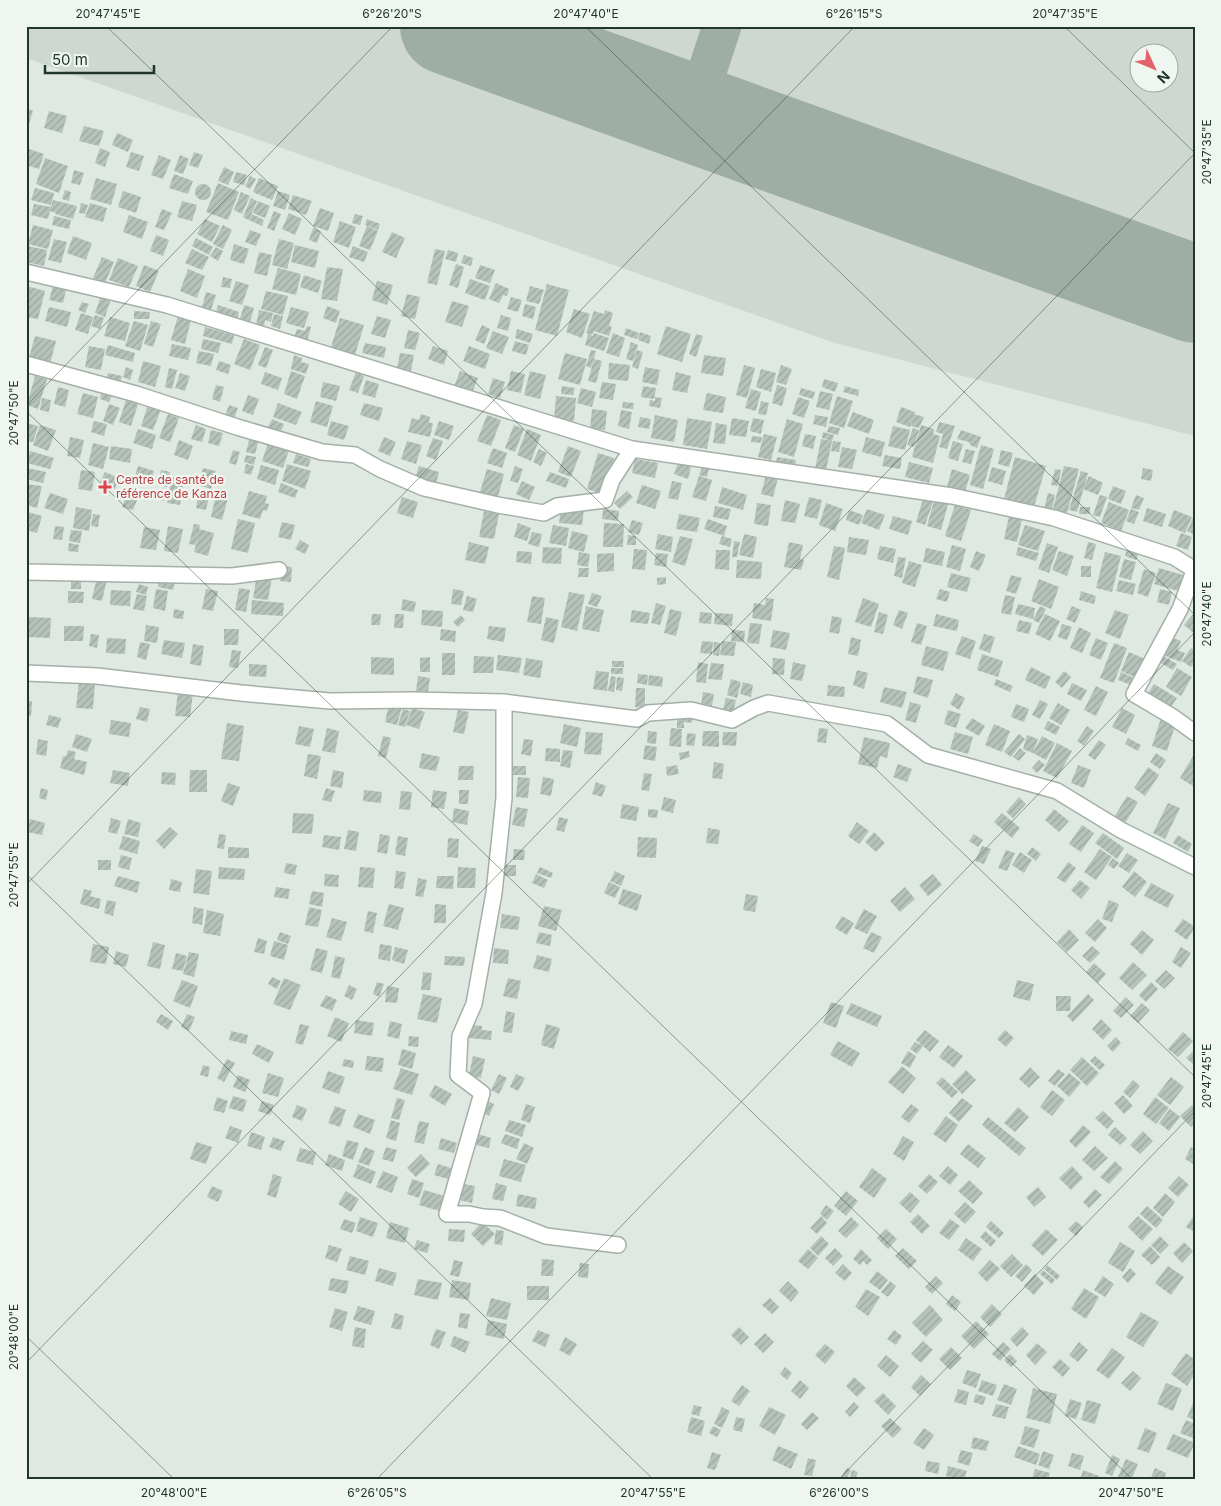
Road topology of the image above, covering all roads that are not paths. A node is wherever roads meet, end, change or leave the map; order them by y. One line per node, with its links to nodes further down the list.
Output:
1 (26, 272): 3 (street)
2 (26, 364): 3 (street)
3 (632, 449): 4 (street)
4 (1194, 569): 9 (street)
5 (279, 570): 6 (street)
6 (26, 572)
7 (26, 673): 8 (street)
8 (504, 702): 10 (street); 11 (street)
9 (1195, 733)
10 (1195, 867)
11 (618, 1245)

